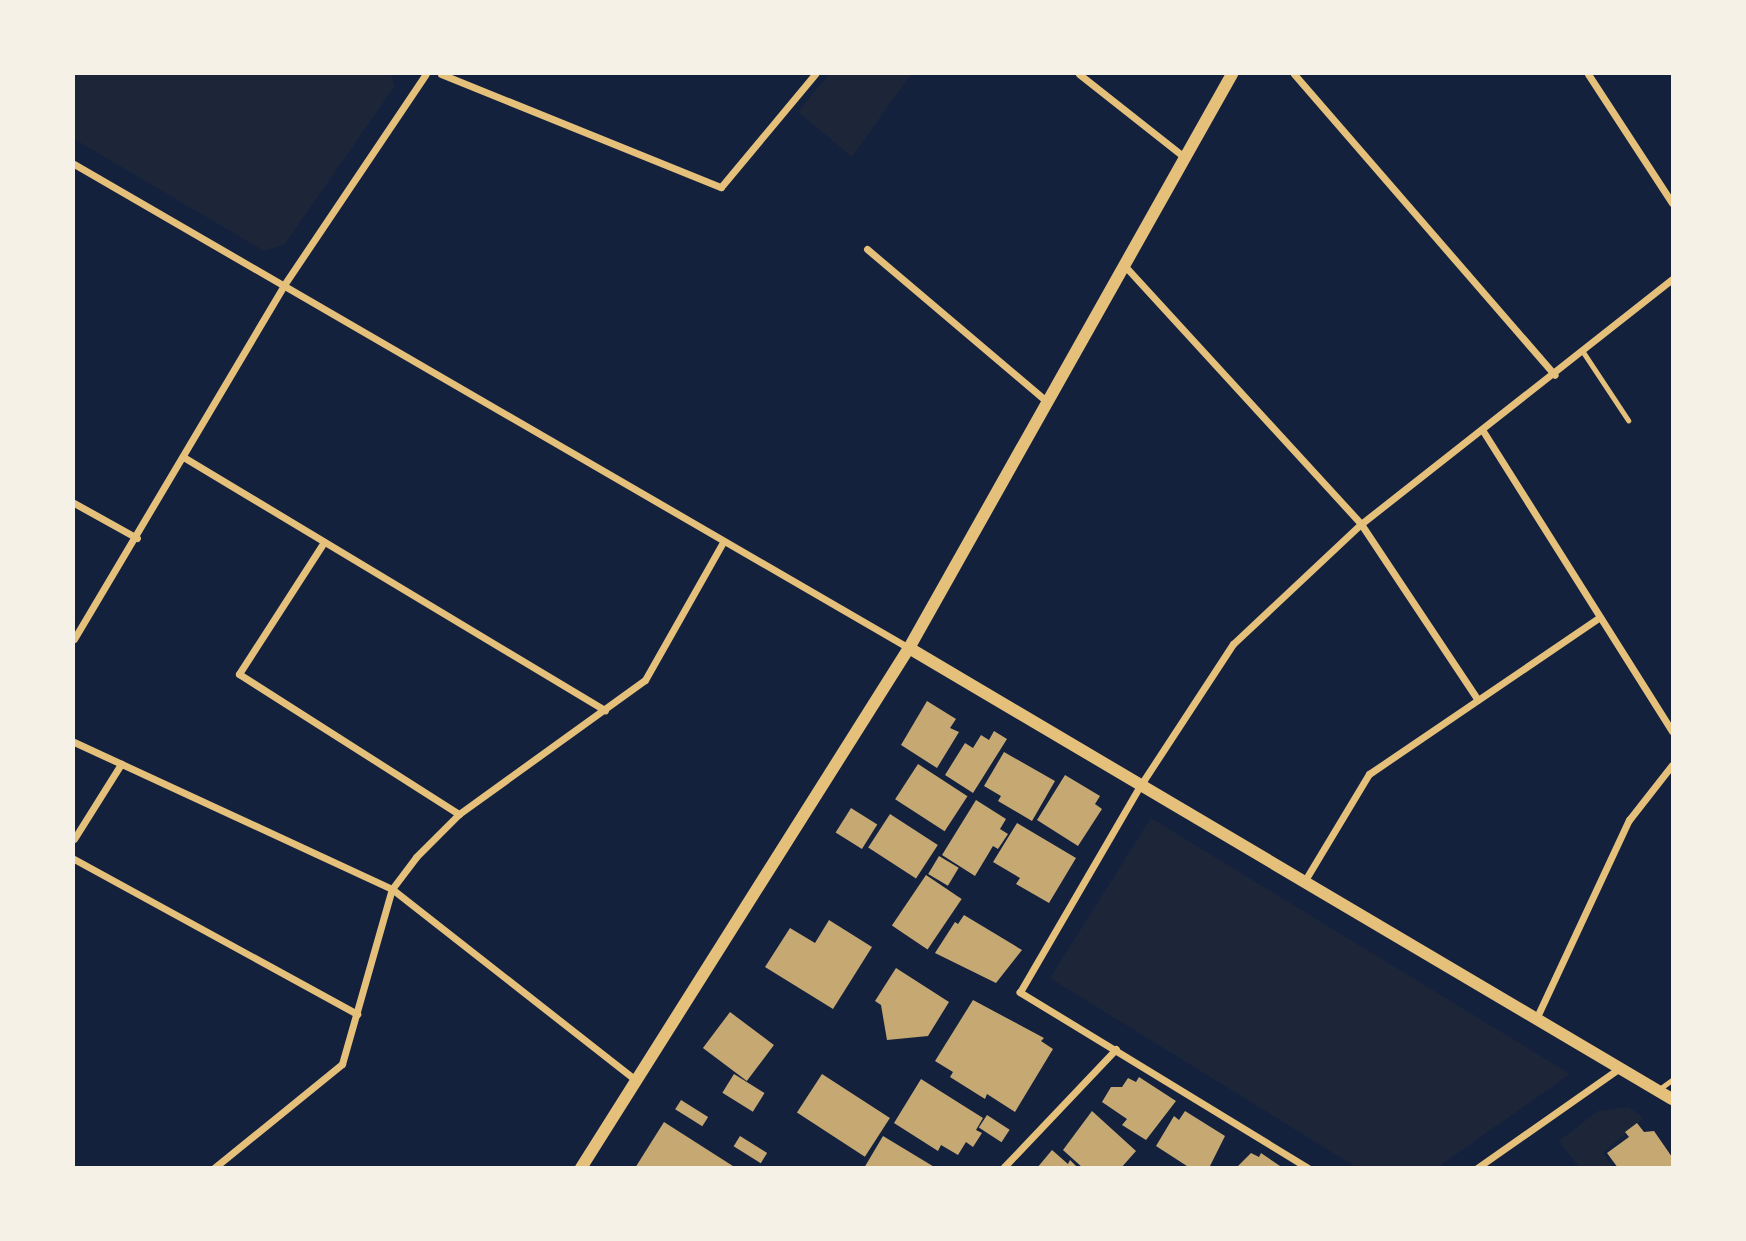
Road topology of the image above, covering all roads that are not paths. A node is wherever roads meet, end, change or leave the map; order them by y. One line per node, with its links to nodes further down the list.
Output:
1 (426, 74): 14 (street)
2 (441, 74): 3 (street)
3 (815, 74)
4 (1079, 74): 8 (street)
5 (1233, 74): 8 (street)
6 (1294, 74): 16 (street)
7 (1588, 74): 10 (street)
8 (1184, 157): 12 (street)
9 (74, 164): 14 (street)
10 (1672, 203)
11 (867, 249): 17 (street)
12 (1122, 263): 17 (street); 22 (street)
13 (1672, 279): 15 (street)
14 (284, 285): 20 (street); 25 (street)
15 (1583, 352): 16 (street); 18 (lane)
16 (1555, 375): 19 (street)
17 (1046, 401): 28 (street)
18 (1628, 420)
19 (1483, 431): 22 (street); 26 (street)
20 (185, 458): 23 (street); 24 (street)
21 (74, 503): 23 (street)
22 (1361, 524): 29 (street); 35 (street)
23 (137, 538): 27 (street)
24 (324, 542): 30 (street); 36 (street)
25 (723, 542): 28 (street); 30 (street)
26 (1601, 617): 29 (street); 31 (street)
27 (74, 639)
28 (909, 648): 35 (street); 45 (street)
29 (1478, 699): 39 (street)
30 (605, 710): 36 (street)
31 (1672, 731)
32 (74, 742): 33 (street)
33 (121, 764): 37 (street); 40 (street)
34 (1672, 765): 42 (street)
35 (1140, 786): 39 (street); 43 (street)
36 (459, 814): 40 (street)
37 (74, 839)
38 (74, 859): 41 (street)
39 (1304, 882): 42 (street)
40 (392, 889): 41 (street); 45 (street)
41 (356, 1014): 49 (street)
42 (1536, 1019): 44 (street)
43 (1116, 1049): 51 (street); 52 (street)
44 (1620, 1068): 47 (street); 53 (street)
45 (636, 1080): 50 (street)
46 (1672, 1080): 47 (lane)
47 (1657, 1090): 48 (street)
48 (1672, 1099)
49 (214, 1167)
50 (581, 1167)
51 (1003, 1167)
52 (1308, 1167)
53 (1477, 1167)

